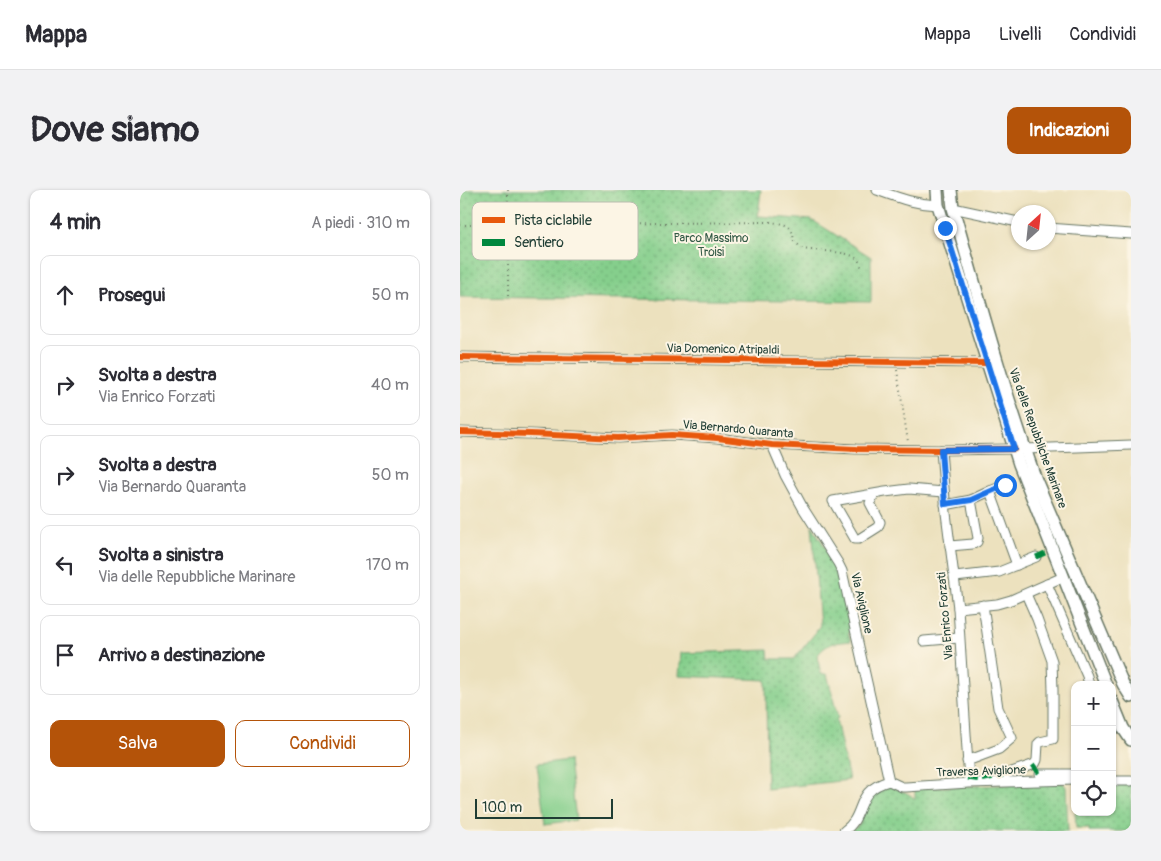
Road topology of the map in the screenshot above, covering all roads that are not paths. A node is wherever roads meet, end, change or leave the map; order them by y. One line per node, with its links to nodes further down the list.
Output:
1 (877, 190): 4 (street)
2 (937, 190): 4 (main road, Via delle Repubbliche Marinare)
3 (951, 190): 5 (main road, Via delle Repubbliche Marinare)
4 (938, 205): 5 (main road); 10 (main road, Via delle Repubbliche Marinare)
5 (953, 208): 6 (street); 10 (main road, Via delle Repubbliche Marinare)
6 (1011, 220)
7 (1056, 229): 8 (street)
8 (1131, 234)
9 (460, 357): 10 (street, Via Domenico Atripaldi)
10 (991, 362): 14 (main road, Via delle Repubbliche Marinare)
11 (460, 432): 12 (street, Via Bernardo Quaranta)
12 (772, 445): 15 (street, Via Bernardo Quaranta); 43 (street, Via Aviglione)
13 (1131, 445): 14 (street, Via Bernardo Quaranta)
14 (1020, 449): 15 (street, Via Bernardo Quaranta); 26 (main road, Via delle Repubbliche Marinare); 35 (main road, Via delle Repubbliche Marinare)
15 (941, 450): 18 (street, Via Enrico Forzati)
16 (1005, 485): 17 (street)
17 (990, 491): 20 (street); 24 (street)
18 (944, 492): 19 (street); 21 (street, Via Enrico Forzati)
19 (874, 494): 19 (street)
20 (971, 500): 21 (street); 22 (street)
21 (945, 504): 22 (street, Via Enrico Forzati)
22 (950, 546): 25 (street, Via Enrico Forzati)
23 (1036, 557): 24 (street)
24 (1016, 565): 25 (street)
25 (955, 577): 30 (street, Via Enrico Forzati)
26 (1063, 577): 27 (street); 34 (main road, Via delle Repubbliche Marinare)
27 (1047, 584): 28 (street); 33 (street)
28 (1026, 594): 29 (street); 41 (street)
29 (983, 605): 30 (street); 38 (street)
30 (958, 608): 31 (street, Via Enrico Forzati)
31 (959, 638): 32 (street); 38 (street, Via Enrico Forzati)
32 (924, 641)
33 (1088, 681)
34 (1104, 681)
35 (1131, 697)
36 (1116, 710): 37 (main road)
37 (1131, 740)
38 (967, 761): 44 (street, Via Enrico Forzati)
39 (1040, 774): 40 (street)
40 (1071, 774)
41 (1003, 775)
42 (1071, 780): 43 (street, Traversa Aviglione)
43 (889, 781): 47 (street)
44 (969, 781)
45 (1116, 781): 46 (street)
46 (1131, 781)
47 (844, 831)

